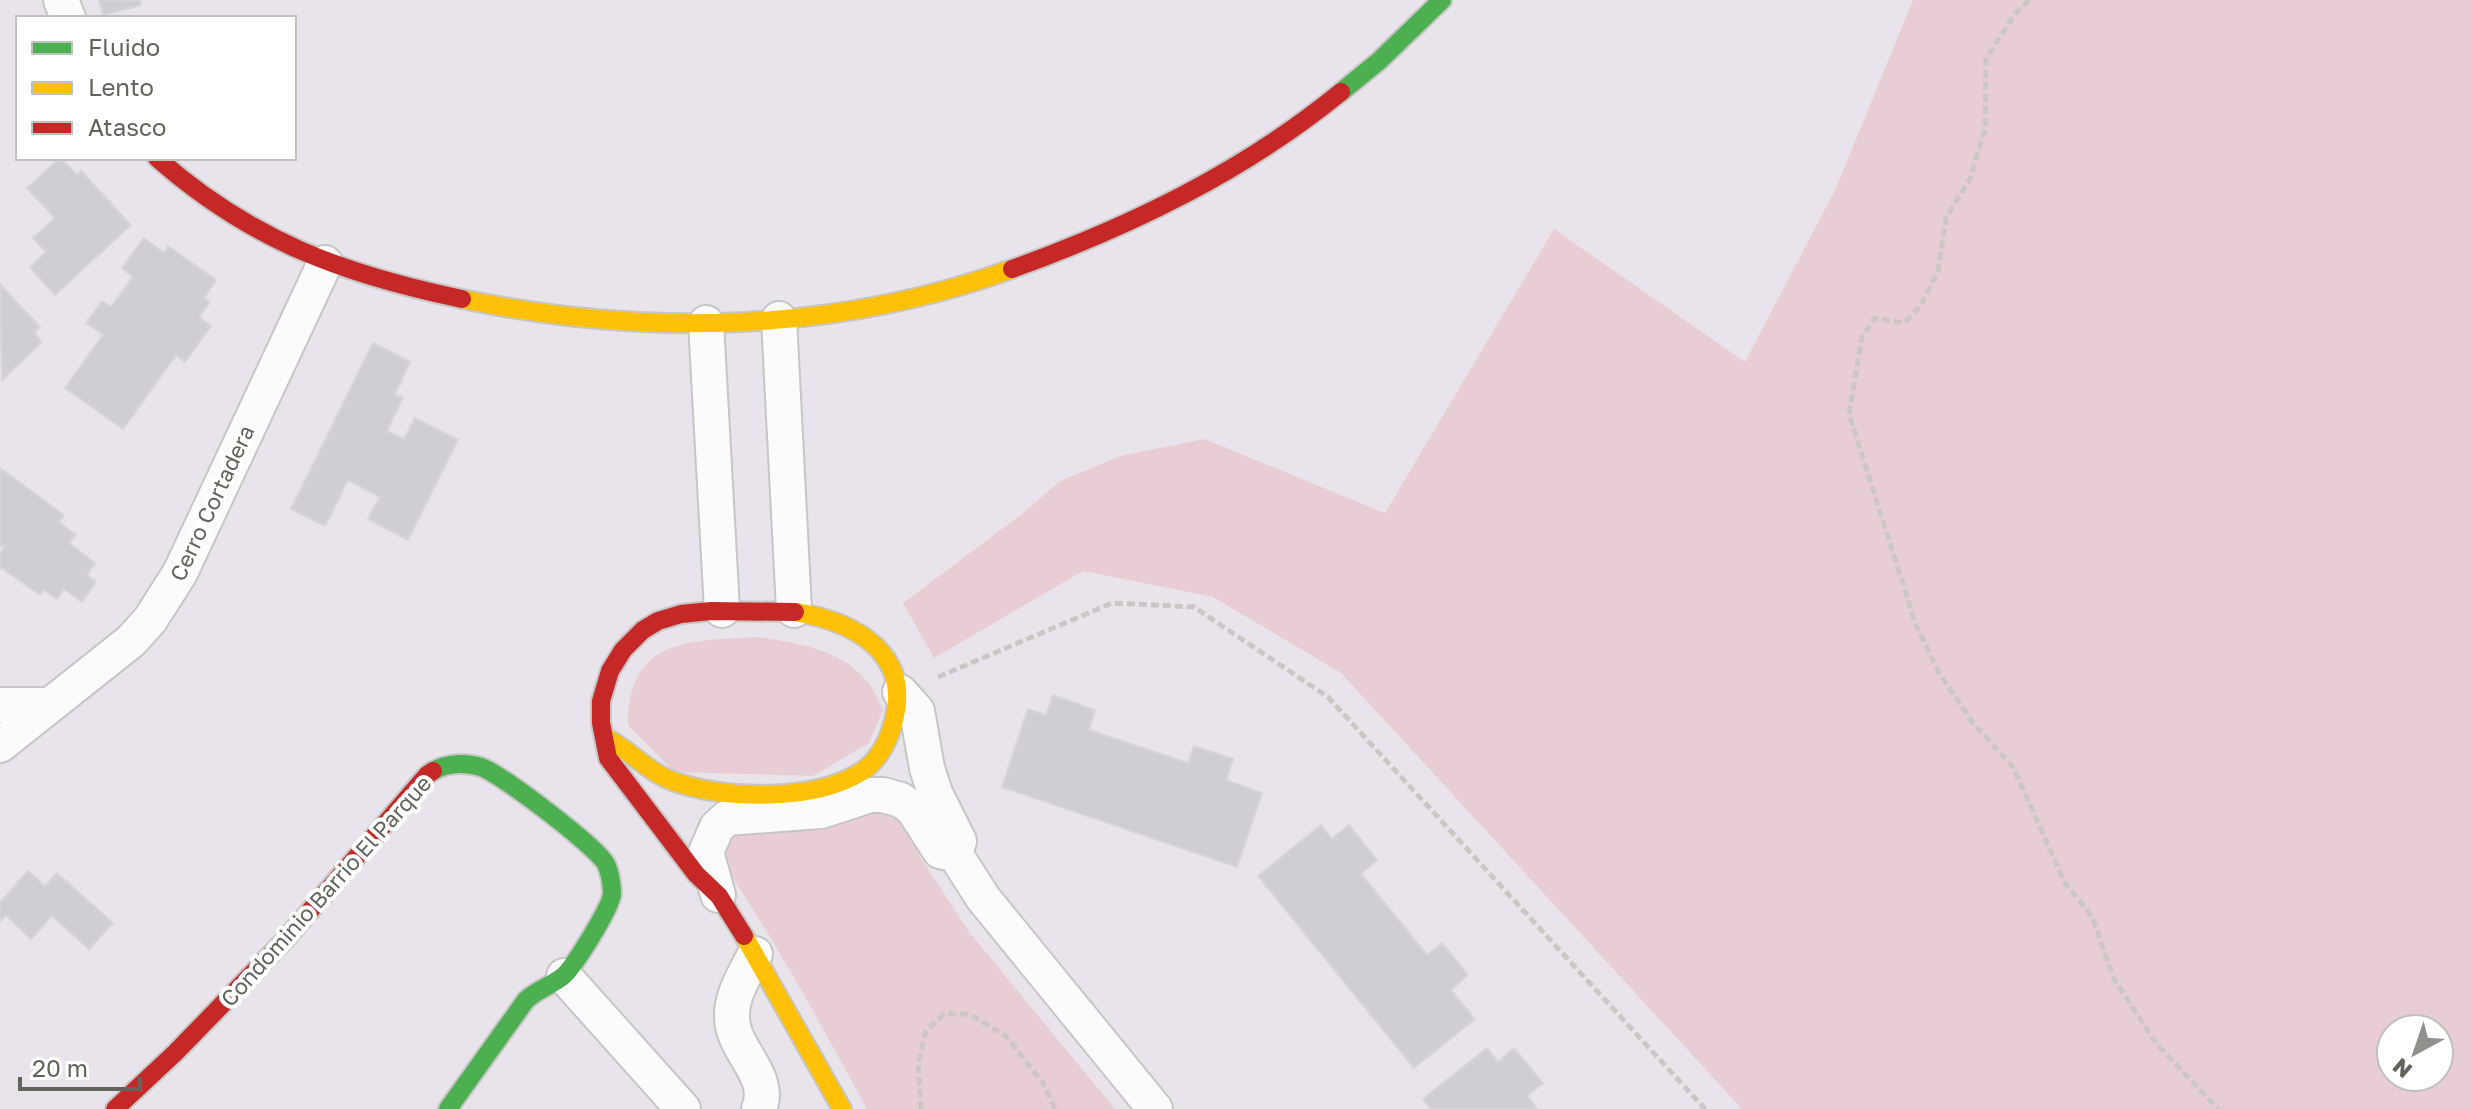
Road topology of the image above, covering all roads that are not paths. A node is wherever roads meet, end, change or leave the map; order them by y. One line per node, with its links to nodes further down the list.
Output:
1 (1442, 0): 4 (street)
2 (159, 160): 3 (street)
3 (325, 263): 5 (street); 10 (street, Cerro Cortadera)
4 (779, 319): 5 (street); 7 (street)
5 (706, 323): 6 (street)
6 (722, 610): 7 (street); 11 (street)
7 (794, 610): 8 (street)
8 (900, 692): 11 (street); 13 (street)
9 (0, 705): 10 (street)
10 (48, 705): 12 (street, Cerro Cortadera)
11 (608, 739): 14 (street)
12 (0, 745)
13 (955, 854): 14 (street); 22 (street)
14 (719, 896): 15 (street)
15 (755, 954): 20 (street); 21 (street)
16 (564, 976): 17 (street, Condominio Barrio El Parque); 18 (street, Condominio Barrio El Parque); 19 (street)
17 (115, 1109)
18 (448, 1109)
19 (683, 1109)
20 (759, 1109)
21 (842, 1109)
22 (1155, 1109)

